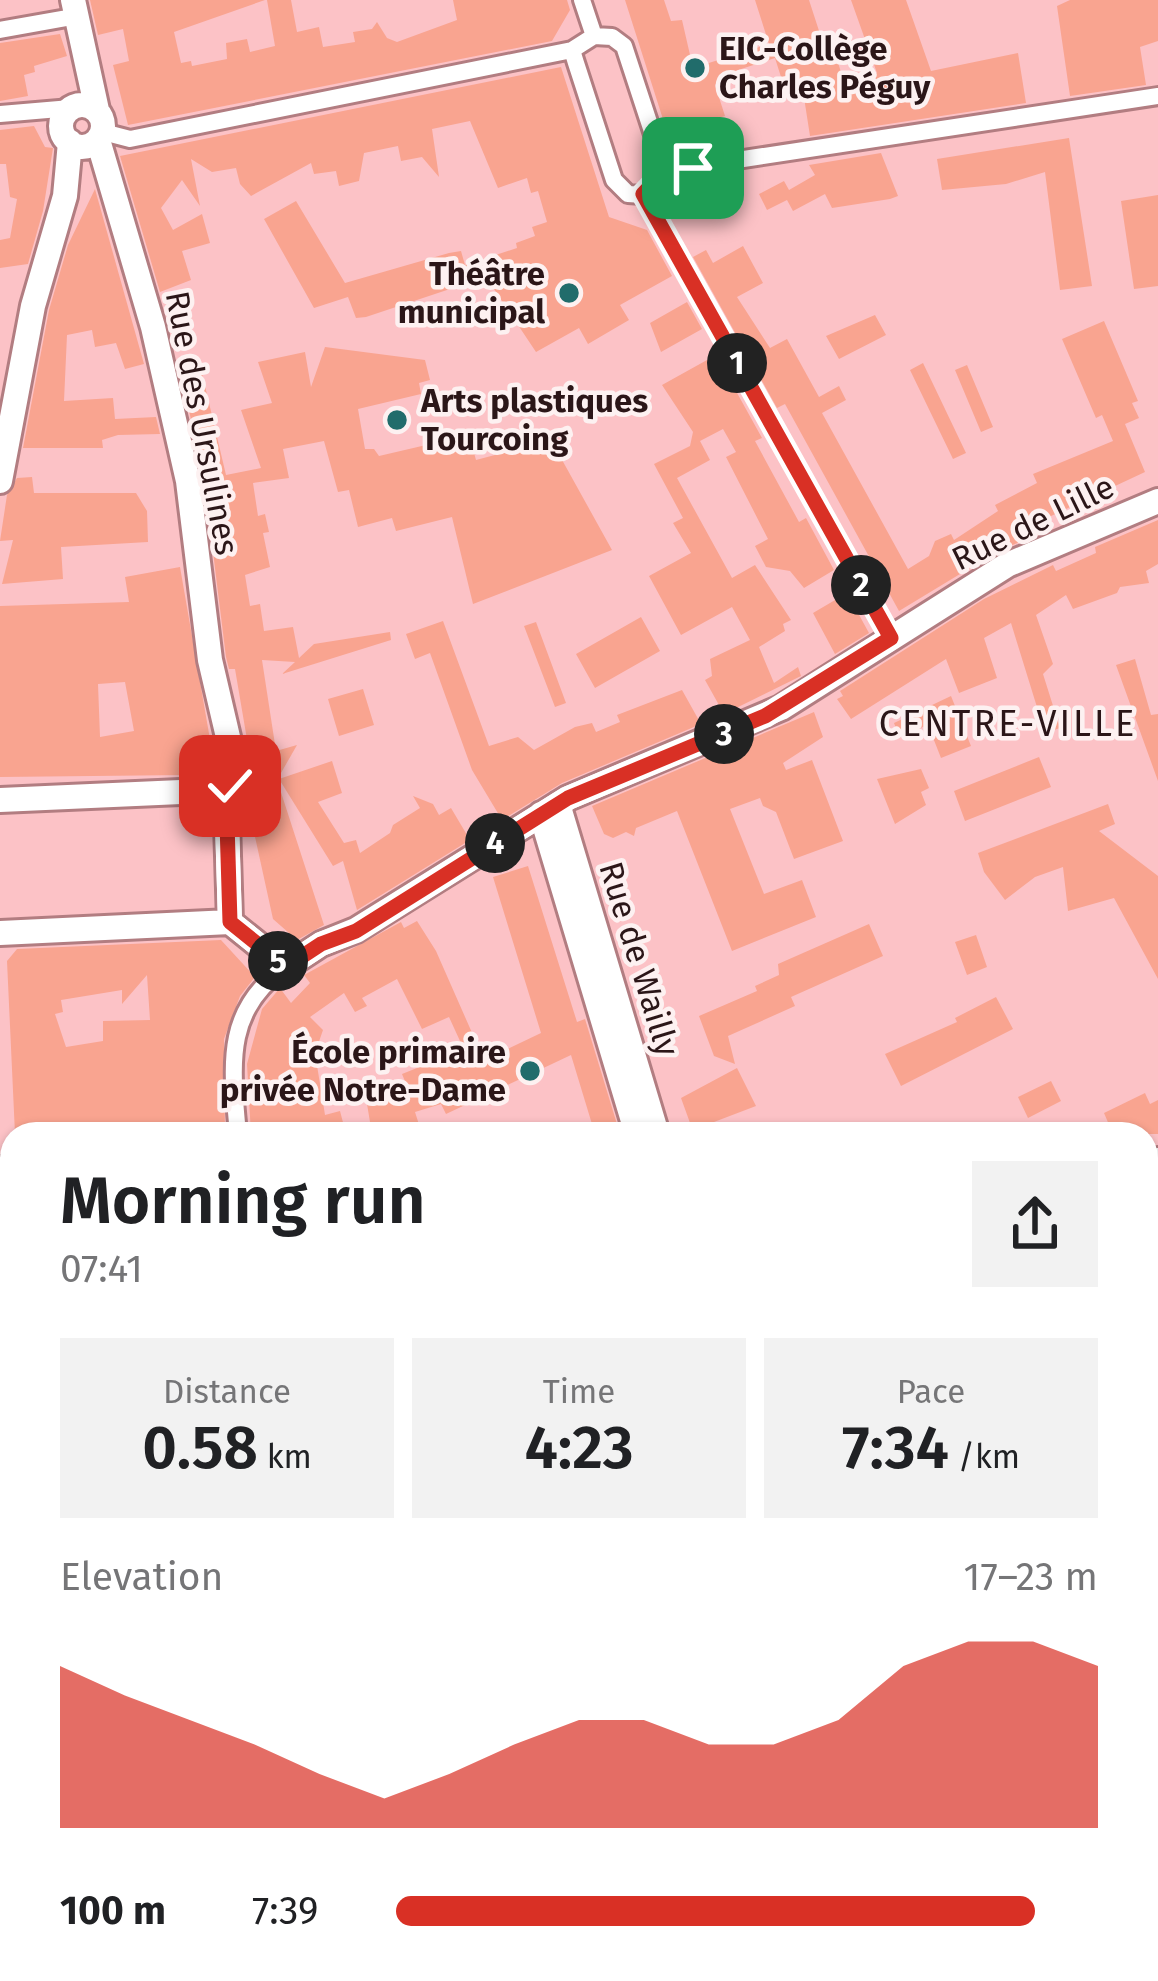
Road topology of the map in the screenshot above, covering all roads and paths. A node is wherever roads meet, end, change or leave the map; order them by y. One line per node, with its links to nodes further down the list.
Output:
1 (582, 0): 4 (street)
2 (69, 9): 3 (street); 8 (street, Rue des Ursulines)
3 (0, 30)
4 (594, 36): 5 (street); 10 (street)
5 (572, 50): 8 (street); 11 (street)
6 (1158, 96): 10 (street)
7 (0, 114): 8 (street)
8 (88, 119): 9 (street); 9 (street); 15 (street, Rue des Ursulines)
9 (70, 142): 12 (street)
10 (665, 171): 11 (street)
11 (643, 194): 14 (street)
12 (0, 481)
13 (1158, 501): 14 (street, Rue de Lille)
14 (891, 638): 17 (street, Rue de Lille)
15 (226, 790): 16 (street); 18 (street, Rue des Ursulines)
16 (0, 800)
17 (549, 809): 20 (street, Rue de Lille); 22 (street, Rue de Wailly); 23 (street, Rue de Wailly)
18 (230, 922): 19 (street); 20 (street)
19 (0, 933)
20 (286, 967): 21 (street, Rue de Lille)
21 (237, 1122)
22 (634, 1122)
23 (653, 1122)

